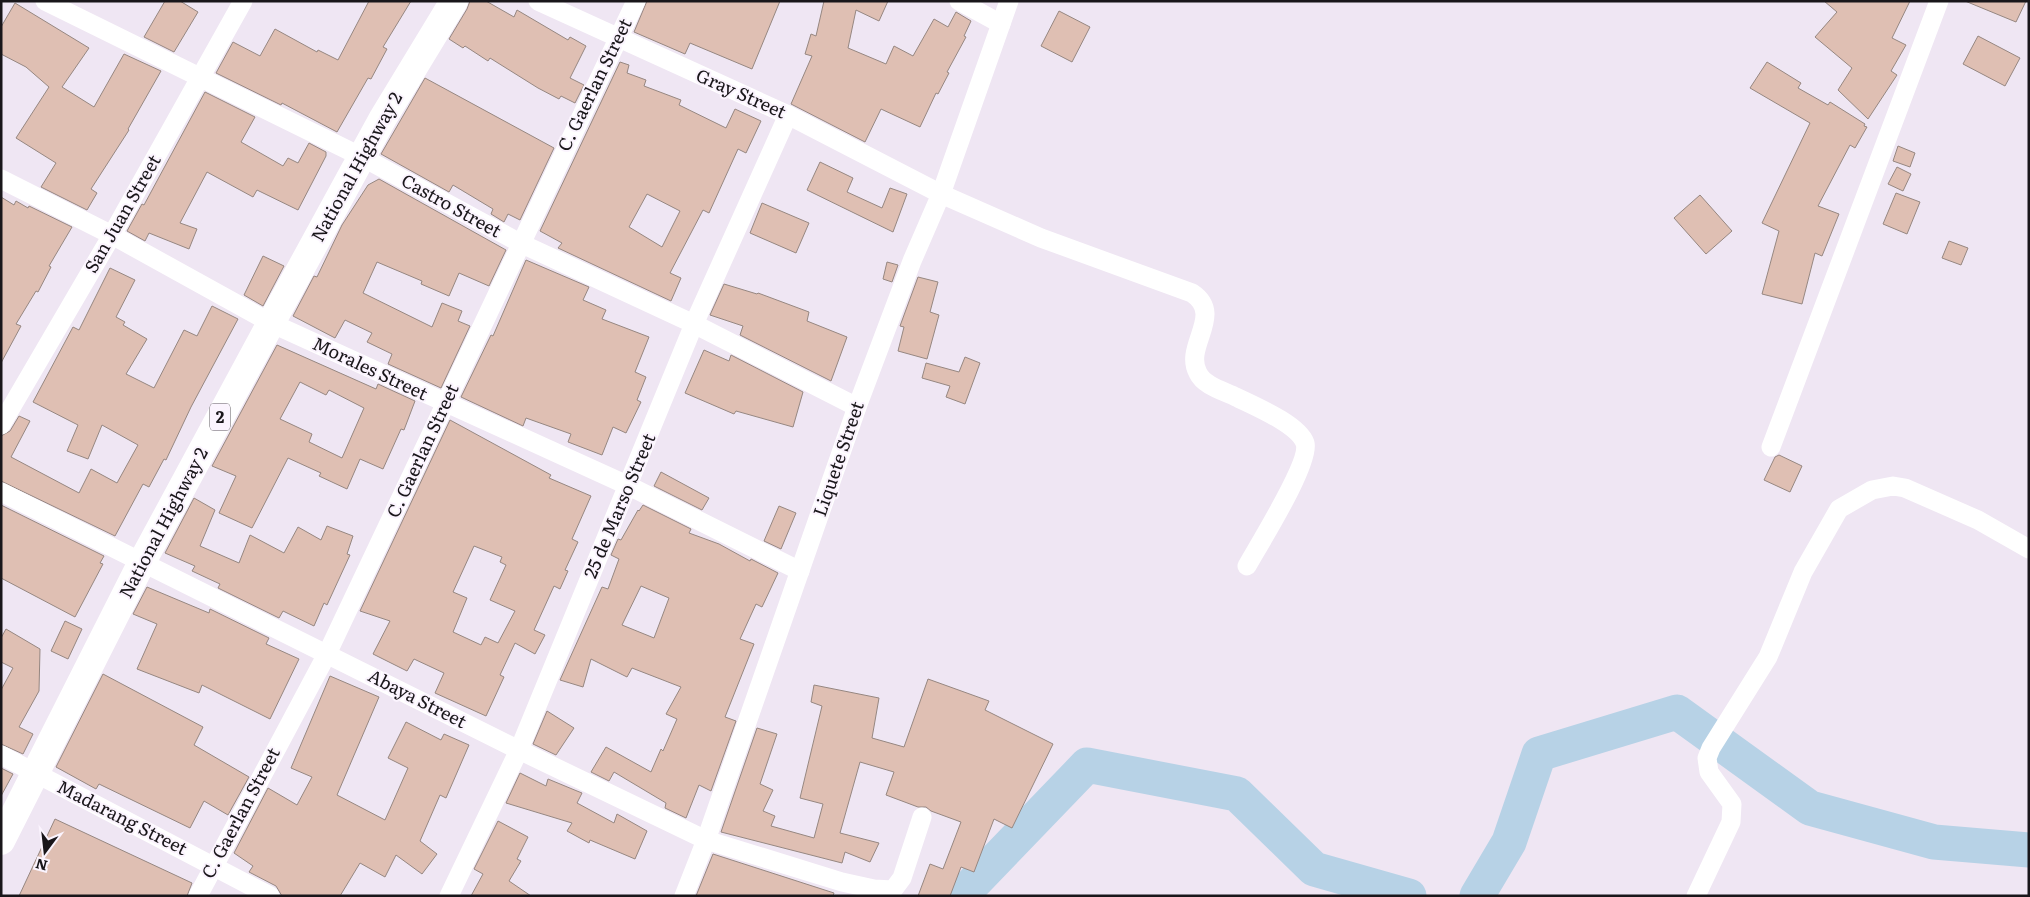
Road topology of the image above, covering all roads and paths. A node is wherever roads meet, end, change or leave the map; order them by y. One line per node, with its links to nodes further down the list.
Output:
1 (45, 1): 11 (street, Castro Street)
2 (243, 1): 11 (street, San Juan Street)
3 (454, 1): 13 (main road, National Highway 2 / 2)
4 (538, 1): 10 (street, Gray Street)
5 (636, 1): 10 (street, C. Gaerlan Street)
6 (959, 1): 9 (street)
7 (1009, 1): 9 (street, Liquete Street)
8 (1939, 1): 23 (street)
9 (1001, 24): 15 (street, Liquete Street)
10 (618, 38): 12 (street, Gray Street); 17 (street, C. Gaerlan Street)
11 (198, 78): 13 (street, Castro Street); 16 (street, San Juan Street)
12 (788, 115): 15 (street, Gray Street); 19 (street, 25 de Marso Street)
13 (362, 157): 17 (street, Castro Street); 18 (main road, National Highway 2 / 2)
14 (1, 179): 16 (street, Morales Street)
15 (940, 194): 21 (street, Liquete Street); 28 (street, Gray Street)
16 (112, 235): 18 (street, Morales Street); 22 (street, San Juan Street)
17 (520, 243): 19 (street, Castro Street); 20 (street, C. Gaerlan Street)
18 (271, 323): 20 (street, Morales Street); 27 (main road, National Highway 2 / 2)
19 (694, 324): 21 (street, Castro Street); 24 (street, 25 de Marso Street)
20 (445, 404): 24 (street, Morales Street); 30 (street, C. Gaerlan Street)
21 (857, 407): 29 (street, Liquete Street)
22 (1, 425)
23 (1771, 447)
24 (629, 486): 29 (street, Morales Street); 31 (street, 25 de Marso Street)
25 (1, 492): 27 (street, Abaya Street)
26 (2029, 549): 43 (street)
27 (142, 562): 30 (street, Abaya Street); 33 (main road, National Highway 2 / 2)
28 (1247, 566)
29 (800, 571): 35 (street, Liquete Street)
30 (327, 654): 31 (street, Abaya Street); 37 (street, C. Gaerlan Street)
31 (519, 750): 35 (street, Abaya Street); 41 (street, 25 de Marso Street)
32 (1, 755): 33 (street, Madarang Street)
33 (34, 773): 36 (main road, National Highway 2 / 2); 37 (street, Madarang Street)
34 (922, 817): 38 (street, Abaya Street)
35 (706, 840): 38 (street, Abaya Street); 42 (street, Liquete Street)
36 (1, 841)
37 (213, 865): 39 (street, C. Gaerlan Street); 40 (street, Madarang Street)
38 (840, 889)
39 (198, 896)
40 (270, 896)
41 (449, 896)
42 (684, 896)
43 (1696, 896)

